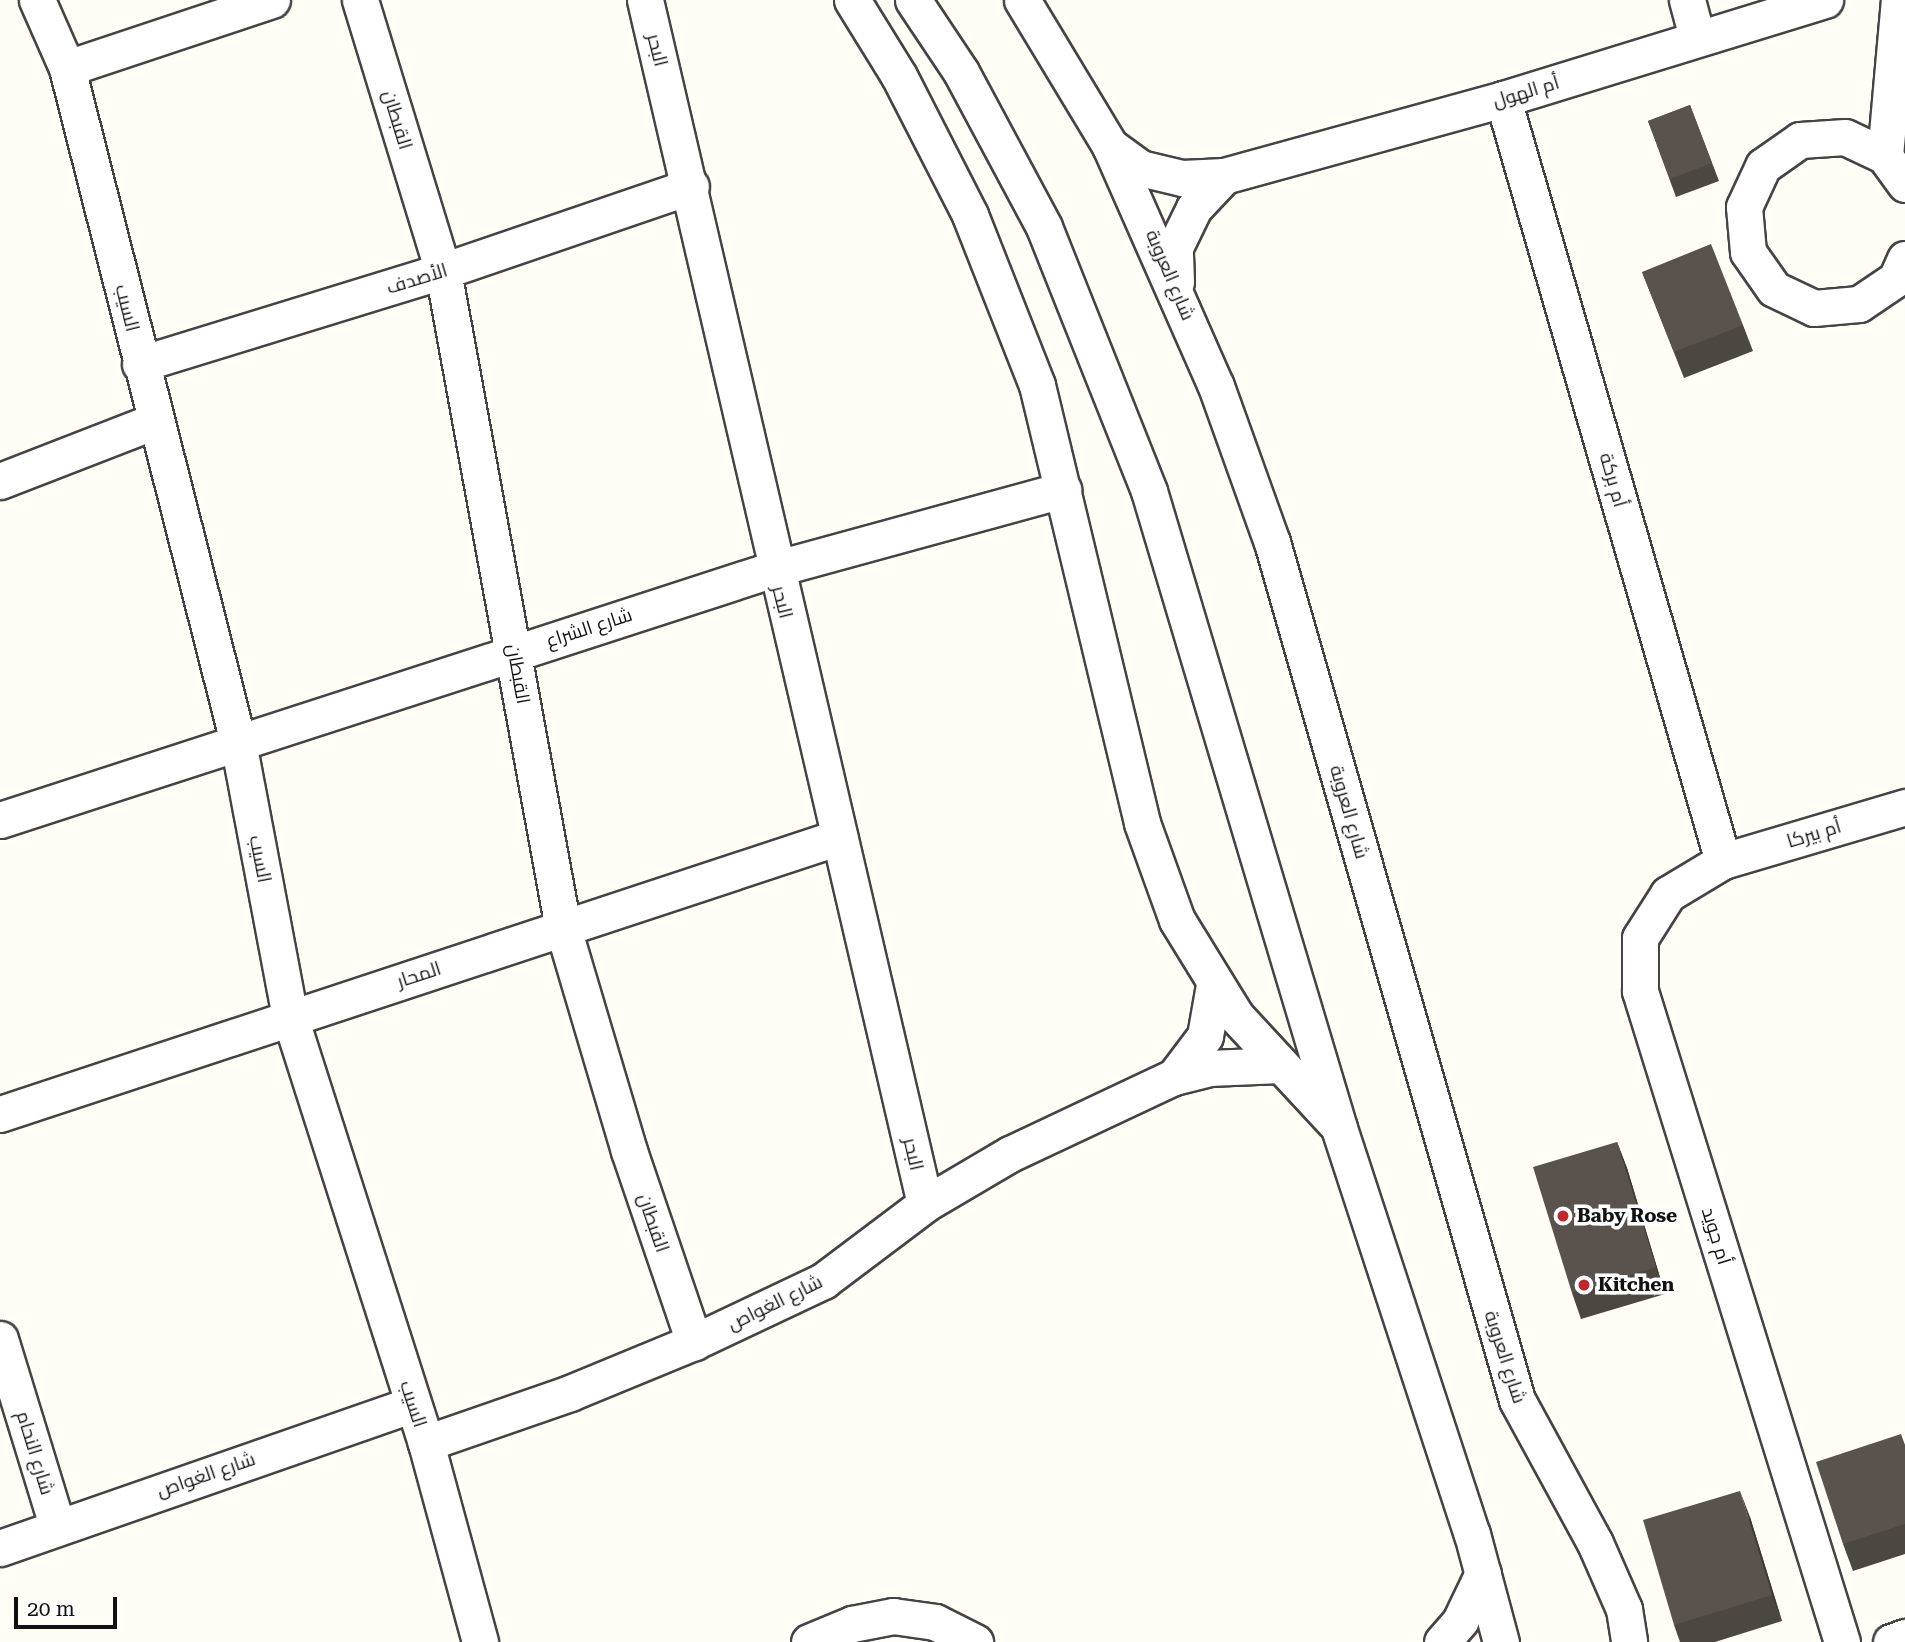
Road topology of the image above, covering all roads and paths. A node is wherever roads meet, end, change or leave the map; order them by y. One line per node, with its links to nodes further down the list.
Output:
1 (37, 0): 12 (street, السيب)
2 (272, 0): 12 (street)
3 (360, 0): 20 (street, القبطان)
4 (645, 0): 18 (street, البحر)
5 (852, 0): 25 (street)
6 (913, 0): 39 (street)
7 (1022, 0): 14 (street, شارع العروبة)
8 (1687, 0): 11 (street)
9 (1825, 0): 11 (street, أم الهول)
10 (1899, 0): 15 (street)
11 (1697, 38): 13 (street, أم الهول)
12 (67, 68): 22 (street, السيب)
13 (1503, 99): 16 (street, أم الهول); 32 (street, أم بركة)
14 (1110, 146): 16 (street, أم الهول); 21 (street, شارع العروبة)
15 (1885, 156): 17 (street); 19 (street)
16 (1224, 176): 21 (street)
17 (1905, 184)
18 (691, 186): 20 (street, الأصدف); 26 (street, البحر)
19 (1905, 260)
20 (443, 271): 22 (street, الأصدف); 27 (street, القبطان)
21 (1177, 289): 48 (street, شارع العروبة)
22 (141, 364): 23 (street, السيب)
23 (155, 421): 24 (street); 28 (street, السيب)
24 (0, 481)
25 (1063, 490): 26 (street, شارع الشراع); 34 (street)
26 (774, 569): 27 (street, شارع الشراع); 31 (street, البحر)
27 (514, 652): 28 (street, شارع الشراع); 33 (street, القبطان)
28 (238, 742): 30 (street, شارع الشراع); 35 (street, السيب)
29 (1905, 807): 32 (street, أم بيركا)
30 (0, 820)
31 (839, 837): 33 (street, المحار); 40 (street, البحر)
32 (1723, 861): 56 (street, أم جويد)
33 (563, 928): 35 (street, المحار); 42 (street, القبطان)
34 (1214, 985): 36 (street); 37 (street, شارع الغواص)
35 (290, 1017): 38 (street, المحار); 43 (street, السيب)
36 (1281, 1065): 37 (street, شارع الغواص); 39 (street)
37 (1174, 1077): 40 (street, شارع الغواص)
38 (0, 1114)
39 (1339, 1128): 47 (street)
40 (925, 1204): 42 (street, شارع الغواص)
41 (0, 1339): 45 (street, شارع النحام)
42 (694, 1342): 44 (street, شارع الغواص)
43 (413, 1404): 44 (street, السيب); 45 (street, شارع الغواص)
44 (426, 1443): 50 (street, السيب)
45 (57, 1526): 46 (street, شارع الغواص)
46 (0, 1548)
47 (1483, 1573): 53 (street); 54 (street)
48 (1626, 1626): 55 (street, شارع العروبة)
49 (1905, 1637): 57 (street)
50 (480, 1642)
51 (809, 1642): 52 (street)
52 (975, 1642)
53 (1442, 1642)
54 (1501, 1642)
55 (1641, 1642)
56 (1842, 1642)
57 (1891, 1642)

